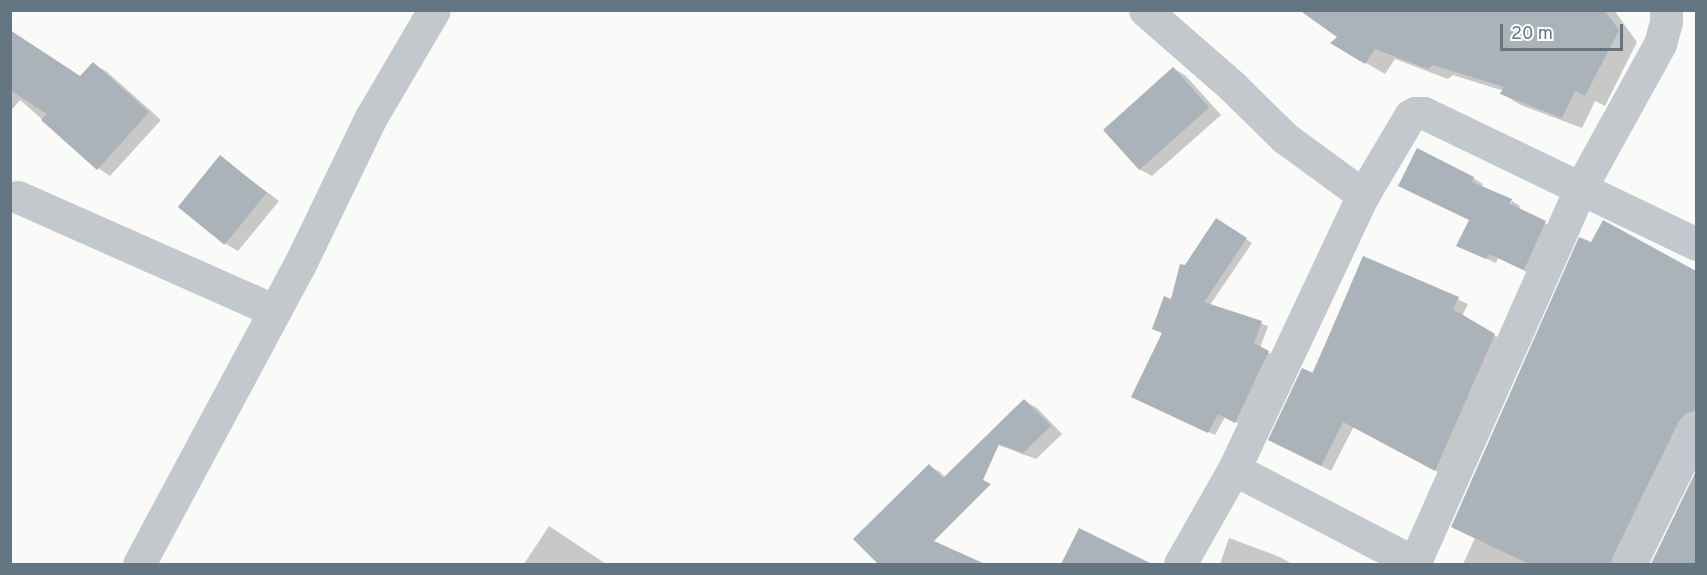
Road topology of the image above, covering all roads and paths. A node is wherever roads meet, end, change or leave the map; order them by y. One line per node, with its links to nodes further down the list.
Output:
1 (434, 10): 8 (street)
2 (1145, 10): 5 (street)
3 (1666, 10): 4 (street)
4 (1581, 187): 5 (street); 7 (street); 13 (street)
5 (1363, 195): 10 (street)
6 (18, 196): 8 (street)
7 (1696, 244)
8 (275, 311): 11 (street)
9 (1696, 429): 14 (street)
10 (1234, 469): 12 (street); 13 (street)
11 (139, 564)
12 (1180, 564)
13 (1415, 564)
14 (1630, 564)

